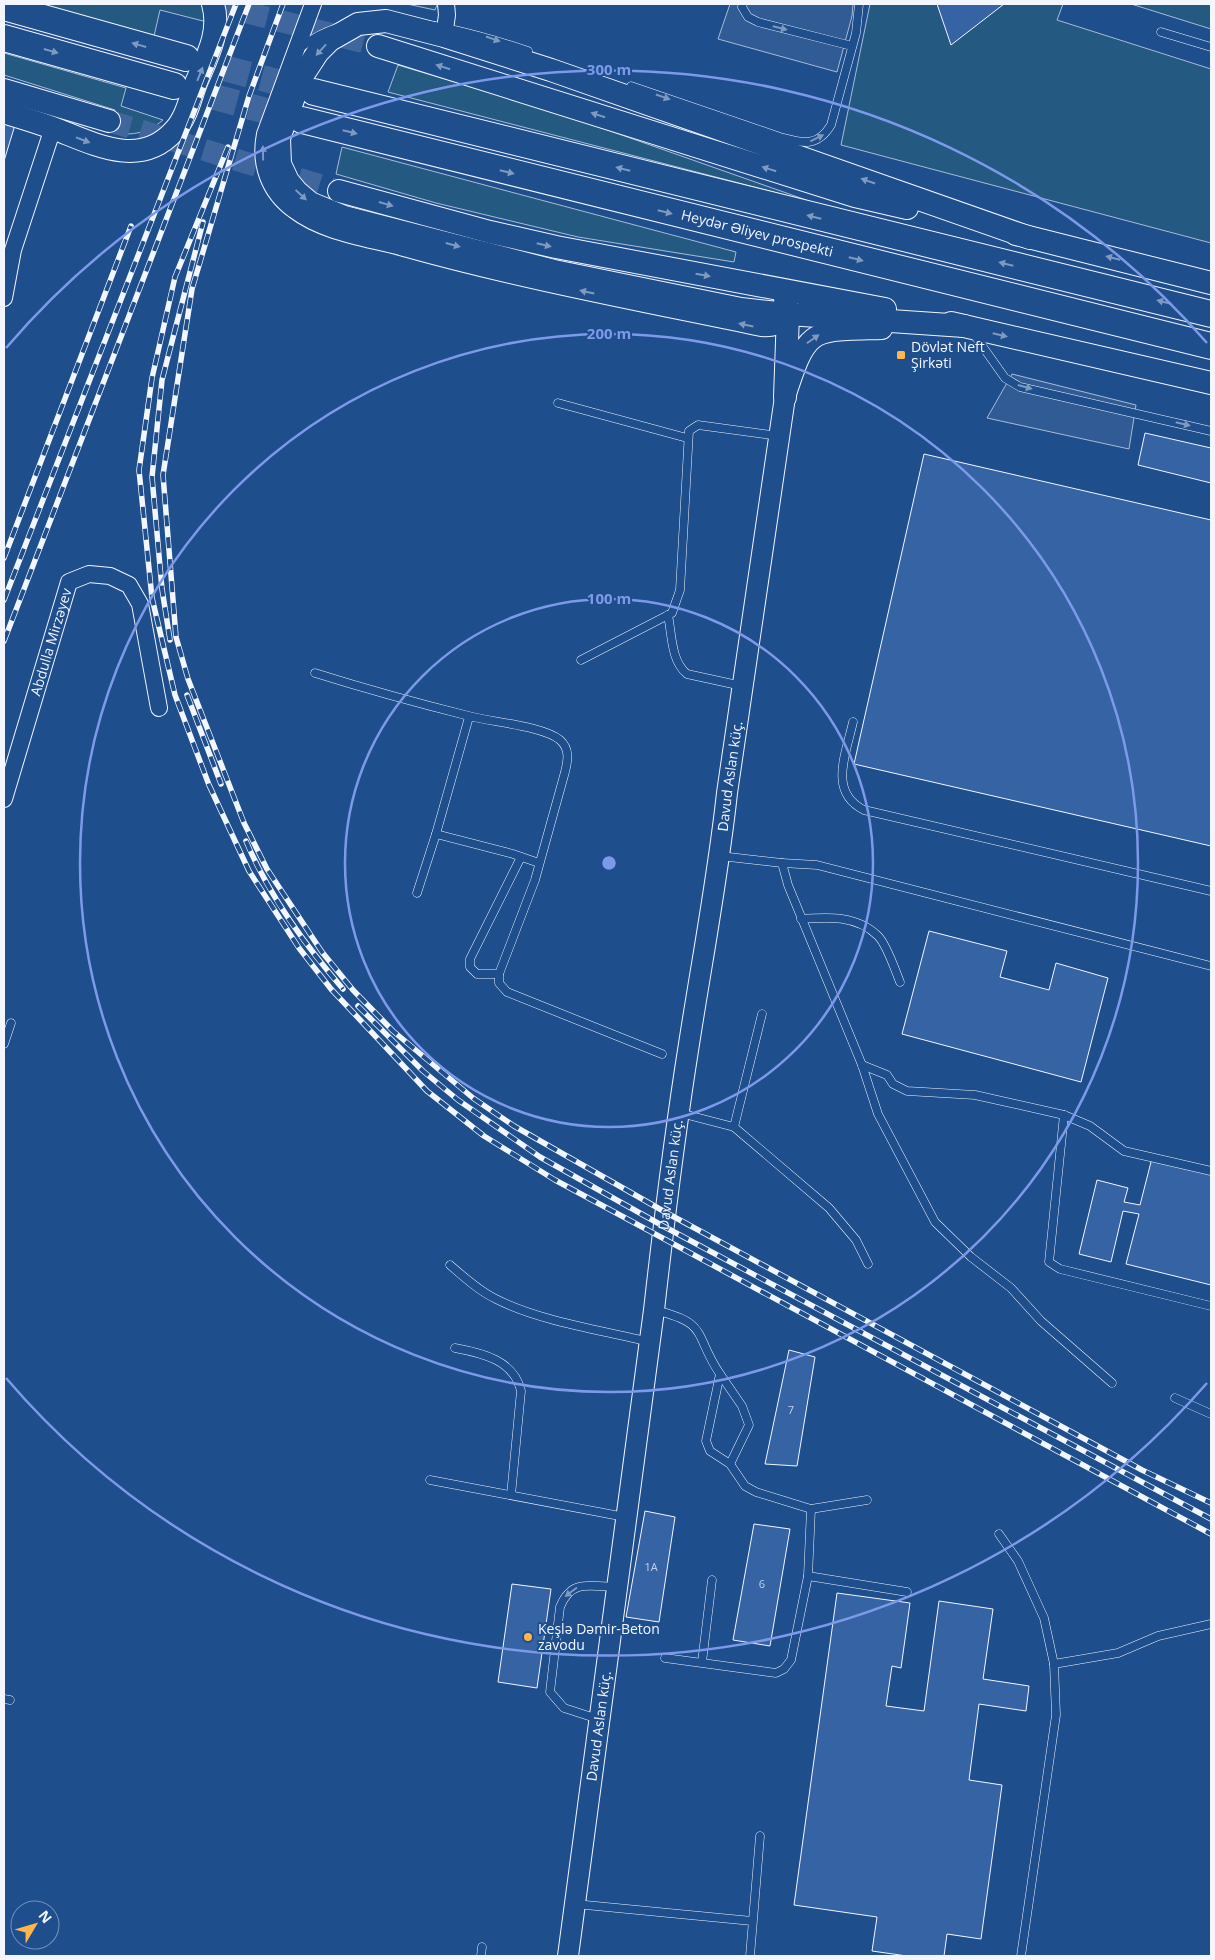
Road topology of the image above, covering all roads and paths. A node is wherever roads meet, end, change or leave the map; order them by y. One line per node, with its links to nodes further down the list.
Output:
1 (214, 4): 25 (main road, one-way to 1)
2 (313, 4): 17 (street)
3 (446, 4): 9 (street)
4 (743, 4): 13 (lane, one-way to 13)
5 (859, 4): 13 (lane)
6 (4, 7): 16 (highway, one-way to 6)
7 (409, 13): 9 (lane)
8 (336, 19): 17 (lane)
9 (445, 30): 15 (lane, one-way to 15); 27 (main road, one-way to 9); 31 (main road, one-way to 31)
10 (1161, 32): 14 (lane)
11 (4, 38): 19 (highway, one-way to 19)
12 (378, 46): 27 (main road, one-way to 12)
13 (852, 46): 18 (lane, one-way to 13)
14 (1211, 47)
15 (535, 54)
16 (186, 58)
17 (291, 64): 31 (street, one-way to 17)
18 (620, 82)
19 (174, 86)
20 (4, 90): 24 (main road)
21 (314, 92): 32 (highway, one-way to 21)
22 (4, 112): 25 (main road)
23 (302, 120): 34 (highway, Heydər Əliyev prospekti, one-way to 34)
24 (109, 121)
25 (52, 128): 30 (street)
26 (339, 190): 28 (main road, one-way to 28)
27 (1030, 238): 29 (main road, one-way to 27)
28 (743, 282): 31 (main road); 33 (main road)
29 (1211, 283)
30 (4, 298)
31 (788, 314): 33 (main road); 36 (main road)
32 (1211, 314)
33 (967, 327): 35 (main road, one-way to 35); 36 (street, Davud Aslan küç., one-way to 33); 38 (lane, one-way to 38)
34 (1211, 346)
35 (1211, 383)
36 (784, 397): 39 (street, Davud Aslan küç.)
37 (558, 403): 40 (lane)
38 (1211, 431)
39 (779, 436): 40 (lane); 44 (street, Davud Aslan küç.)
40 (687, 438): 41 (lane)
41 (668, 615): 42 (lane); 44 (lane)
42 (581, 660)
43 (315, 673): 46 (lane)
44 (742, 686): 50 (street, Davud Aslan küç.)
45 (159, 708): 48 (street, Abdulla Mirzəyev)
46 (470, 717): 49 (lane); 52 (lane)
47 (853, 722): 54 (lane)
48 (4, 799)
49 (436, 834): 51 (lane); 55 (lane)
50 (720, 856): 53 (lane); 65 (street, Davud Aslan küç.)
51 (521, 857): 52 (lane); 58 (lane)
52 (539, 863): 58 (lane)
53 (782, 863): 56 (lane); 57 (lane)
54 (1211, 891)
55 (417, 893)
56 (801, 920): 59 (lane); 64 (lane)
57 (1211, 966)
58 (499, 974): 63 (lane)
59 (900, 982)
60 (762, 1014): 67 (lane)
61 (11, 1023): 62 (lane)
62 (4, 1044)
63 (662, 1054)
64 (862, 1065): 66 (lane); 76 (lane)
65 (680, 1113): 67 (lane); 72 (street, Davud Aslan küç.)
66 (1064, 1115): 68 (lane); 71 (lane)
67 (734, 1127): 69 (lane)
68 (1211, 1171)
69 (868, 1264)
70 (450, 1265): 73 (lane)
71 (1211, 1306)
72 (654, 1310): 73 (street, Davud Aslan küç.); 75 (lane)
73 (649, 1342): 84 (street, Davud Aslan küç.)
74 (455, 1348): 81 (lane)
75 (720, 1374): 79 (lane); 79 (lane)
76 (1112, 1383)
77 (1175, 1398): 78 (lane)
78 (1211, 1414)
79 (730, 1464): 83 (lane)
80 (430, 1480): 81 (lane)
81 (511, 1495): 84 (lane)
82 (867, 1500): 83 (lane)
83 (811, 1509): 86 (lane)
84 (626, 1518): 88 (street, Davud Aslan küç.)
85 (1000, 1534): 93 (lane)
86 (808, 1576): 89 (lane); 92 (lane)
87 (712, 1580): 92 (lane)
88 (617, 1587): 94 (street, Davud Aslan küç.); 94 (lane, one-way to 94)
89 (907, 1592)
90 (1211, 1624): 93 (lane)
91 (666, 1658): 92 (lane)
92 (702, 1662)
93 (1054, 1664): 102 (lane)
94 (600, 1720): 96 (street, Davud Aslan küç.)
95 (760, 1836): 97 (lane)
96 (575, 1904): 97 (lane); 100 (street, Davud Aslan küç.)
97 (752, 1921): 101 (lane)
98 (482, 1947): 99 (lane)
99 (481, 1956)
100 (568, 1956)
101 (750, 1956)
102 (1021, 1956)

